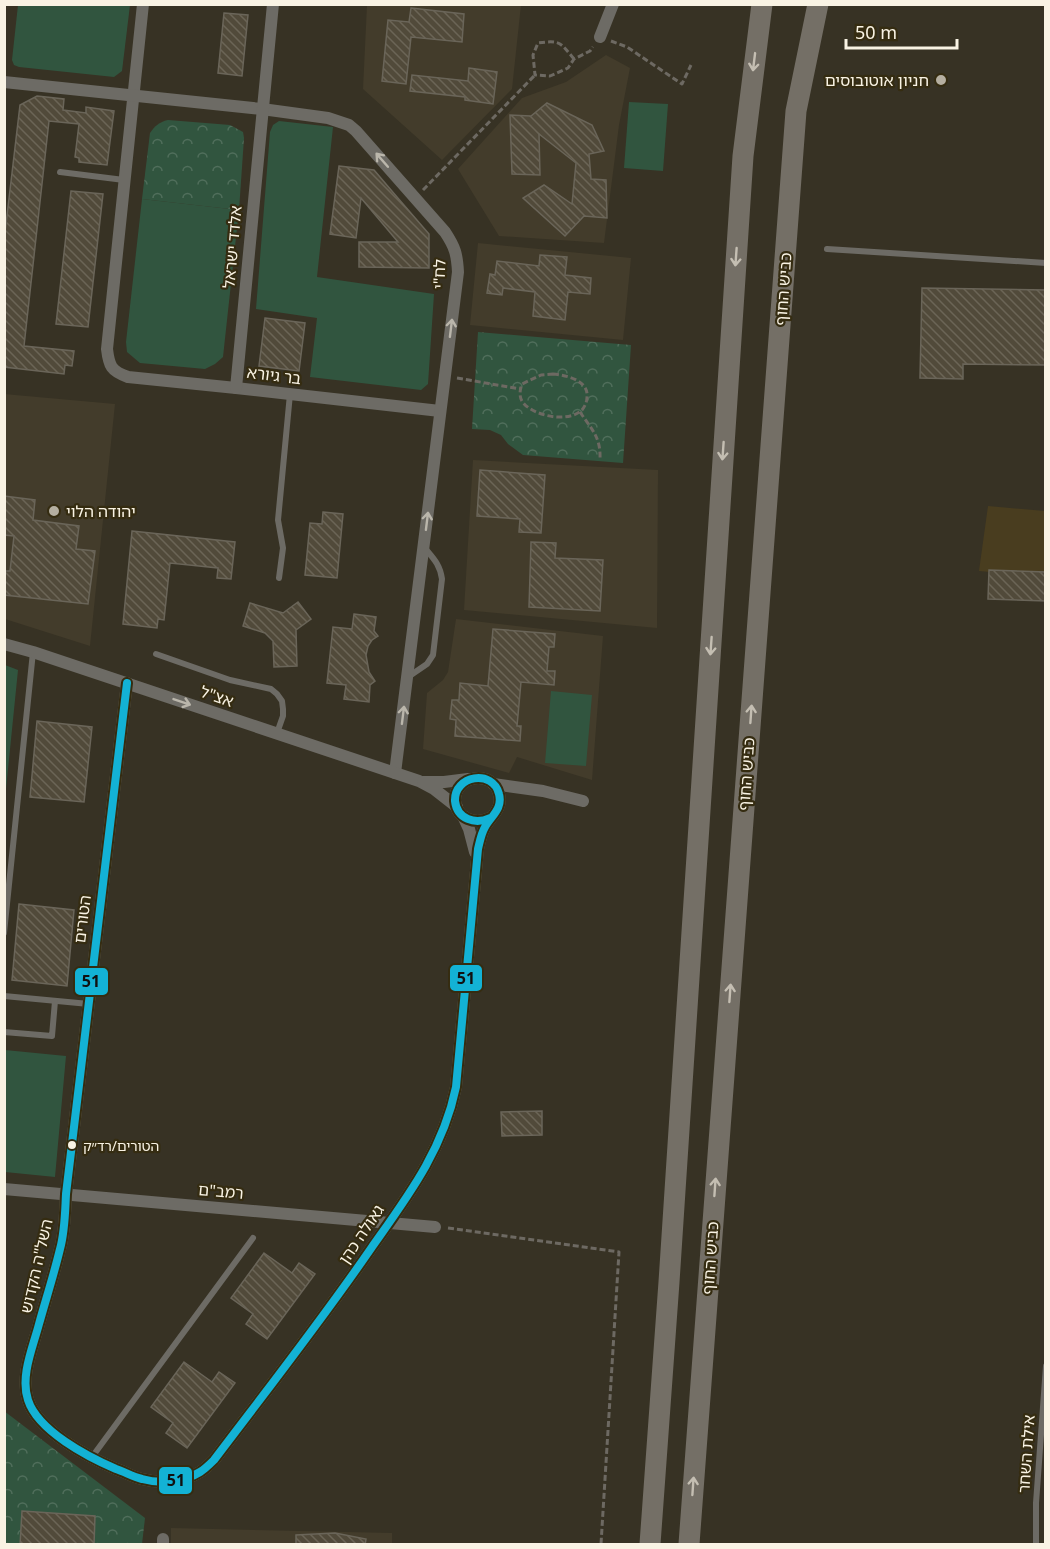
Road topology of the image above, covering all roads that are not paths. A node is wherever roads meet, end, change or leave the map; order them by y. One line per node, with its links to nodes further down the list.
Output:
1 (143, 4): 9 (street)
2 (273, 4): 10 (street, אלדד ישראל)
3 (613, 4): 7 (street)
4 (818, 4): 11 (highway, כביש החוף)
5 (826, 4): 11 (highway)
6 (760, 8): 49 (highway, one-way to 49)
7 (600, 37)
8 (4, 82): 9 (street, לח"י)
9 (132, 96): 10 (street, לח"י); 13 (street)
10 (262, 109): 16 (street, אלדד ישראל); 18 (street, לח"י, one-way to 10)
11 (796, 111): 50 (highway, כביש החוף, one-way to 11)
12 (60, 172): 13 (lane)
13 (124, 180): 16 (street, בר גיורא)
14 (827, 249): 15 (lane)
15 (1046, 263)
16 (236, 388): 17 (street, בר גיורא)
17 (290, 394): 18 (street, בר גיורא); 20 (lane)
18 (440, 411): 19 (street, לח"י, one-way to 18)
19 (423, 547): 24 (street, לח"י); 24 (lane)
20 (279, 578)
21 (4, 644): 22 (street, אצ"ל)
22 (33, 652): 25 (street, אצ"ל); 37 (lane)
23 (156, 654): 26 (lane)
24 (407, 677): 27 (street, לח"י, one-way to 24)
25 (127, 683): 26 (street, אצ"ל, one-way to 26); 40 (street, הטורים)
26 (277, 734): 27 (street, אצ"ל)
27 (395, 773): 29 (street, אצ"ל)
28 (470, 779): 29 (street, אצ"ל); 30 (street); 34 (street)
29 (419, 781): 34 (street, אצ"ל)
30 (493, 784): 31 (street); 33 (street)
31 (528, 789): 32 (street); 33 (street)
32 (583, 801)
33 (499, 807): 35 (street)
34 (460, 812): 35 (street); 36 (street, גאולה כהן)
35 (490, 818): 36 (street, גאולה כהן)
36 (477, 862): 44 (street, גאולה כהן)
37 (4, 933)
38 (4, 996): 39 (lane)
39 (56, 1001): 40 (lane); 41 (lane)
40 (89, 1004): 43 (street, הטורים)
41 (4, 1032)
42 (4, 1189): 43 (street, רמב"ם)
43 (66, 1194): 44 (street, רמב"ם); 48 (street, השל"ה הקדוש)
44 (389, 1222): 45 (street, רמב"ם); 48 (street, גאולה כהן)
45 (435, 1227)
46 (253, 1238): 48 (lane)
47 (1046, 1366): 51 (lane, אילת השחר)
48 (92, 1457)
49 (650, 1545)
50 (689, 1545)
51 (1036, 1545)

